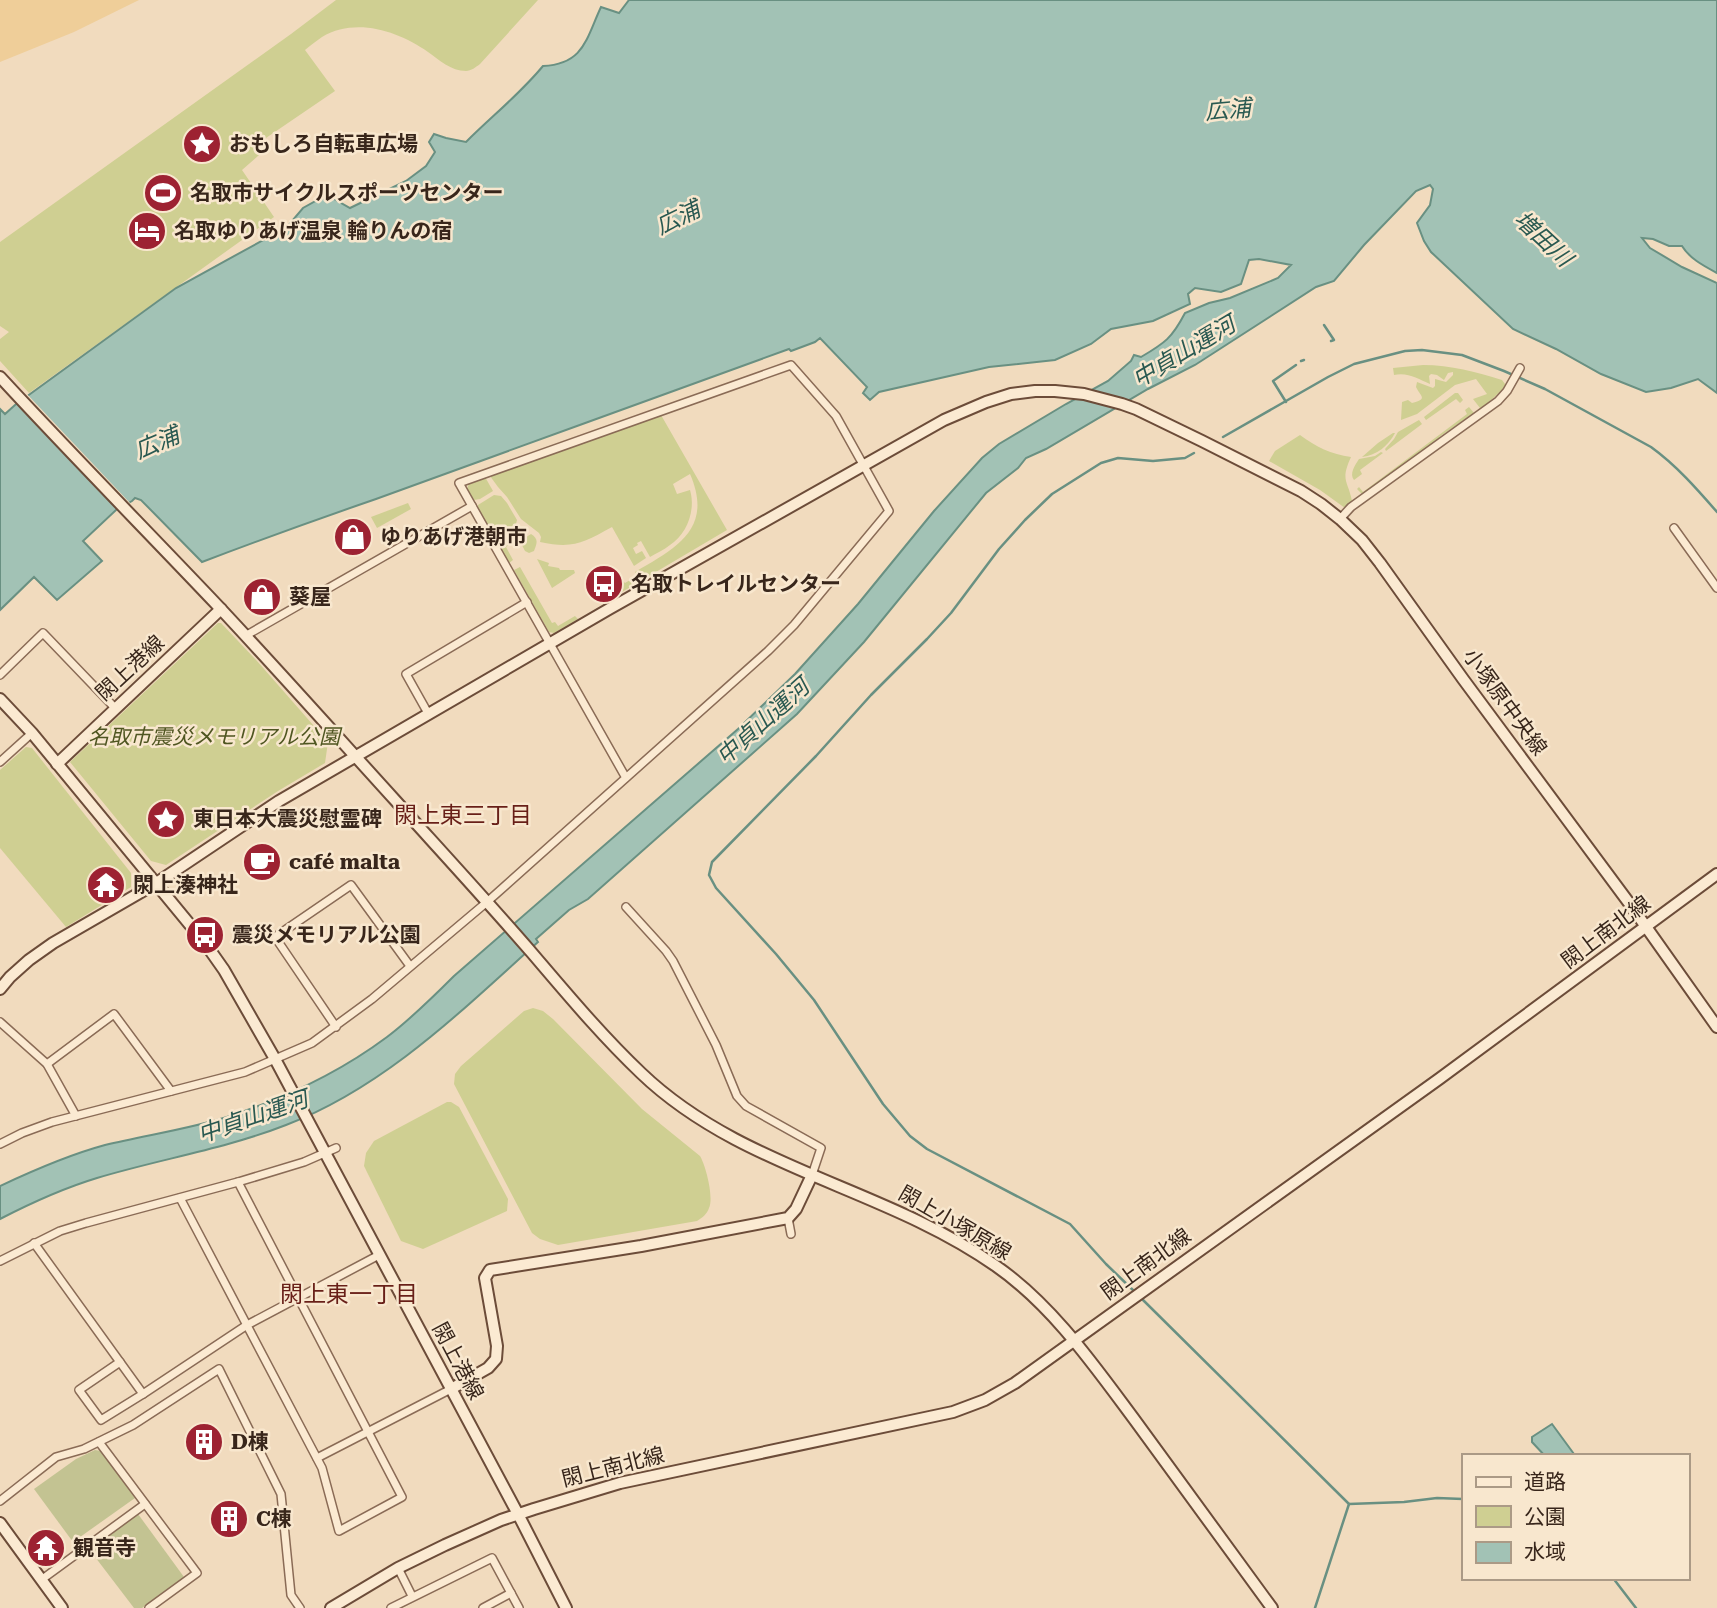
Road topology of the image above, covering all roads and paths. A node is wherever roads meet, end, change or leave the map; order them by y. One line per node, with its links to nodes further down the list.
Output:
1 (1519, 370): 5 (street)
2 (0, 377): 9 (street)
3 (863, 465): 4 (street); 5 (street, 小塚原中央線); 11 (street); 20 (street)
4 (472, 506): 8 (street); 10 (street)
5 (1340, 519): 25 (street, 小塚原中央線)
6 (1674, 528): 7 (street)
7 (1717, 588)
8 (527, 602): 11 (street); 15 (street)
9 (221, 609): 10 (street); 14 (street, 閖上港線)
10 (245, 636): 17 (street)
11 (550, 644): 15 (street); 20 (street)
12 (0, 676): 14 (street)
13 (0, 699): 16 (street)
14 (115, 708): 19 (street, 閖上港線)
15 (429, 715): 17 (street)
16 (32, 733): 18 (street); 19 (street)
17 (356, 757): 22 (street); 23 (street)
18 (0, 762)
19 (57, 764): 22 (street)
20 (626, 778): 23 (street)
21 (1717, 874): 25 (street, 閖上南北線)
22 (155, 884): 27 (street); 31 (street)
23 (487, 902): 26 (street); 37 (street, 閖上小塚原線)
24 (625, 907): 37 (street)
25 (1646, 927): 30 (street, 小塚原中央線); 47 (street, 閖上南北線)
26 (410, 967): 29 (street); 29 (street)
27 (0, 989)
28 (0, 1023): 32 (street)
29 (336, 1027): 31 (street)
30 (1717, 1027)
31 (275, 1059): 33 (street); 36 (street, 閖上港線)
32 (47, 1064): 33 (street); 34 (street)
33 (171, 1091): 34 (street)
34 (76, 1116): 35 (street)
35 (0, 1144)
36 (331, 1151): 38 (street); 43 (street, 閖上港線)
37 (812, 1175): 40 (street); 47 (street, 閖上小塚原線)
38 (238, 1182): 39 (street); 45 (street)
39 (180, 1198): 42 (street); 46 (street)
40 (788, 1218): 41 (street); 49 (street)
41 (791, 1234)
42 (34, 1243): 44 (street); 48 (street)
43 (379, 1255): 45 (street); 49 (street, 閖上港線)
44 (0, 1261)
45 (299, 1298): 46 (street); 51 (street)
46 (247, 1325): 50 (street); 53 (street)
47 (1074, 1340): 56 (street, 閖上南北線); 70 (street, 閖上小塚原線)
48 (120, 1362): 50 (street); 50 (street)
49 (451, 1389): 51 (street); 56 (street, 閖上港線)
50 (143, 1394)
51 (369, 1431): 53 (street); 53 (street)
52 (99, 1442): 54 (street); 55 (street); 64 (street)
53 (317, 1458)
54 (0, 1501)
55 (145, 1504): 59 (street); 63 (street)
56 (518, 1514): 58 (street, 閖上南北線); 69 (street, 閖上港線)
57 (0, 1523): 59 (street)
58 (398, 1568): 61 (street); 65 (street, 閖上南北線)
59 (41, 1580): 62 (street)
60 (511, 1593): 61 (street); 67 (street); 68 (street)
61 (412, 1596): 66 (street)
62 (62, 1608)
63 (149, 1608)
64 (300, 1608)
65 (331, 1608)
66 (391, 1608)
67 (482, 1608)
68 (519, 1608)
69 (566, 1608)
70 (1272, 1608)

